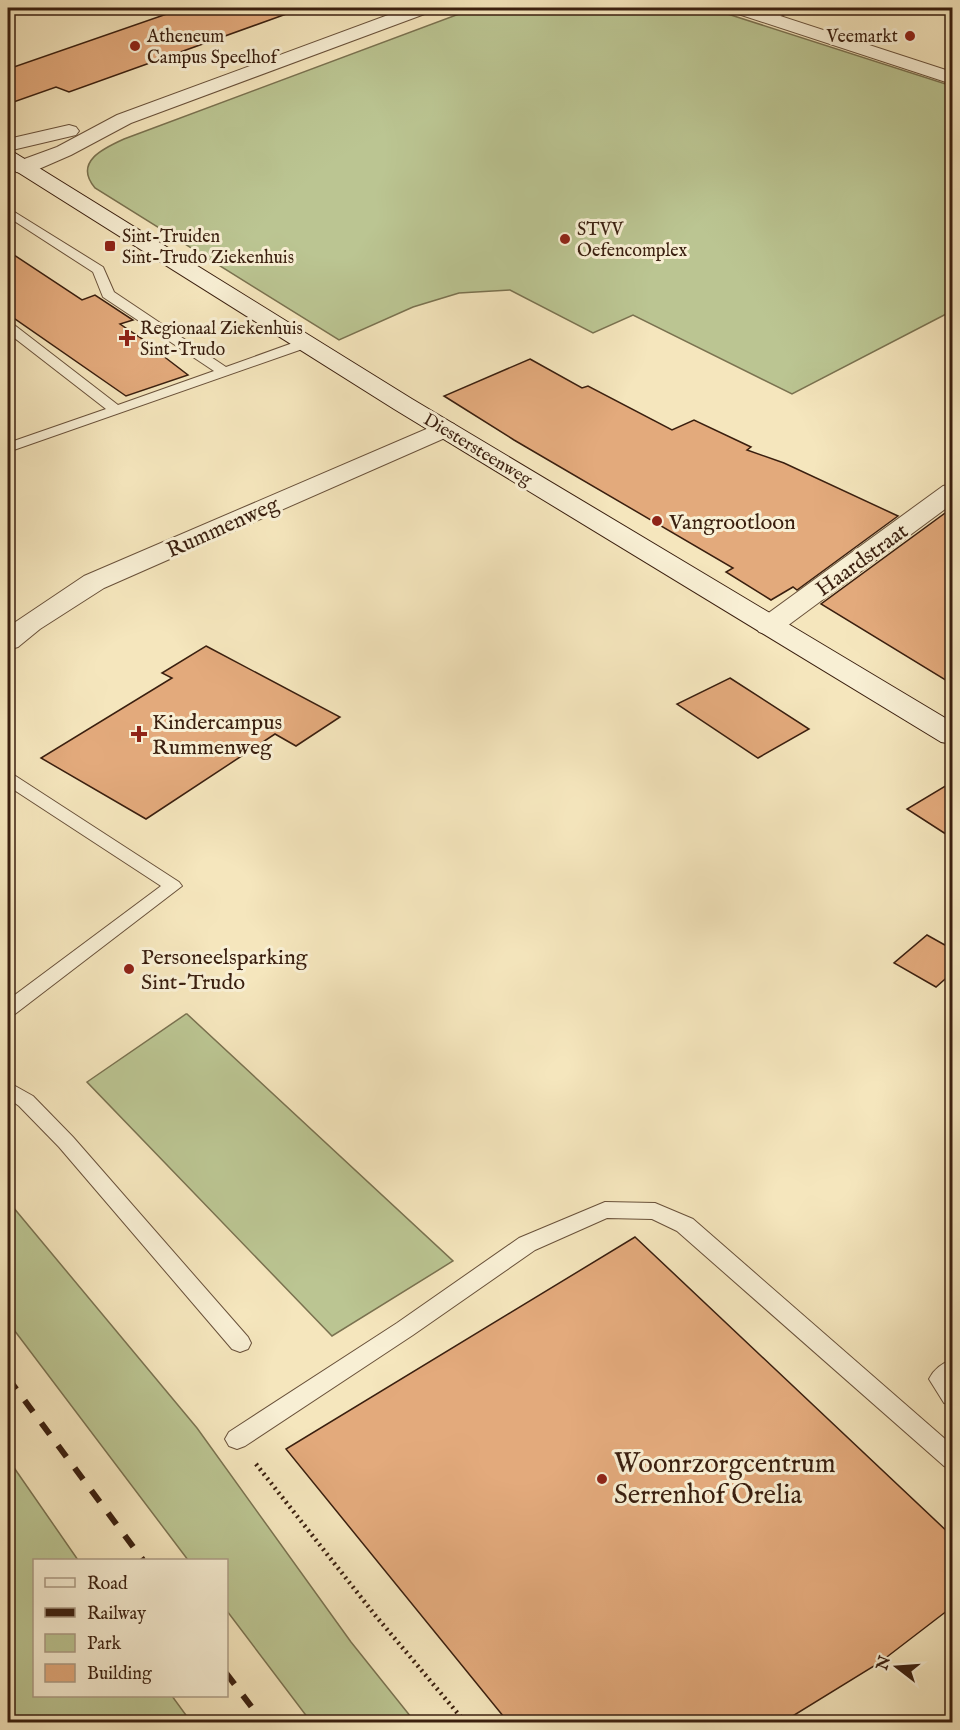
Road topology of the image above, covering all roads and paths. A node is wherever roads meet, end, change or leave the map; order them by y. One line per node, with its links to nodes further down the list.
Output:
1 (423, 8): 6 (street)
2 (739, 8): 4 (street)
3 (794, 8): 4 (lane)
4 (769, 17): 5 (street)
5 (952, 78)
6 (124, 119): 7 (street); 8 (street)
7 (8, 145)
8 (16, 162): 11 (street, Diestersteenweg)
9 (8, 212): 12 (lane)
10 (8, 327): 13 (lane)
11 (306, 343): 12 (lane); 14 (street, Diestersteenweg)
12 (223, 371): 13 (lane)
13 (116, 410): 15 (lane)
14 (445, 429): 17 (street, Diestersteenweg); 18 (street, Rummenweg)
15 (8, 448)
16 (952, 492): 17 (street, Haardstraat)
17 (769, 626): 19 (street, Diestersteenweg)
18 (8, 641)
19 (952, 735)
20 (8, 779): 21 (lane)
21 (8, 1009)
22 (8, 1089): 23 (lane)
23 (240, 1343)
24 (952, 1369): 25 (lane)
25 (952, 1396)
26 (237, 1439): 27 (lane); 28 (path)
27 (952, 1459)
28 (465, 1722)

